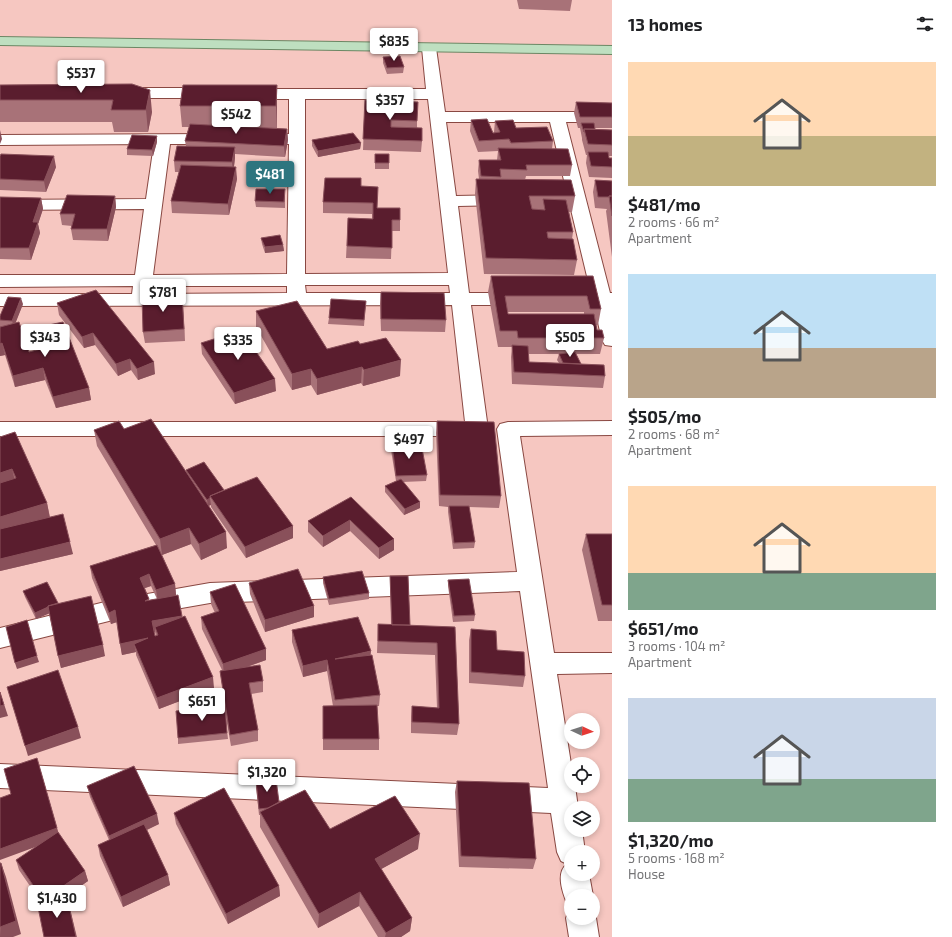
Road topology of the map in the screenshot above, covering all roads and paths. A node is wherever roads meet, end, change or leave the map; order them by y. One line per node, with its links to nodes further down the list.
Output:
1 (0, 41): 2 (main road)
2 (429, 48): 3 (main road); 6 (street)
3 (612, 50)
4 (110, 93): 5 (street)
5 (298, 94): 6 (street); 11 (street)
6 (435, 94): 7 (street)
7 (438, 117): 8 (street); 14 (street)
8 (557, 117): 9 (street); 21 (street)
9 (612, 117)
10 (164, 139): 11 (street); 12 (street); 15 (street)
11 (296, 139): 19 (street)
12 (0, 140)
13 (524, 200): 14 (street)
14 (449, 201): 17 (street)
15 (154, 204): 16 (street); 18 (street)
16 (0, 205)
17 (458, 279): 19 (street); 25 (street)
18 (143, 280): 19 (street); 20 (street); 23 (street)
19 (295, 280): 24 (street)
20 (0, 281)
21 (607, 299): 25 (street); 26 (street)
22 (0, 300): 23 (street)
23 (140, 300): 24 (street)
24 (296, 300): 25 (street)
25 (461, 300): 29 (street)
26 (612, 340)
27 (612, 428): 30 (street)
28 (0, 429): 29 (street)
29 (477, 429): 30 (street)
30 (508, 429): 31 (street)
31 (531, 581): 32 (street); 34 (street)
32 (0, 638)
33 (612, 663): 34 (street)
34 (544, 664): 36 (street)
35 (0, 776): 36 (street)
36 (564, 801)
37 (582, 925): 38 (street)
38 (584, 937)

